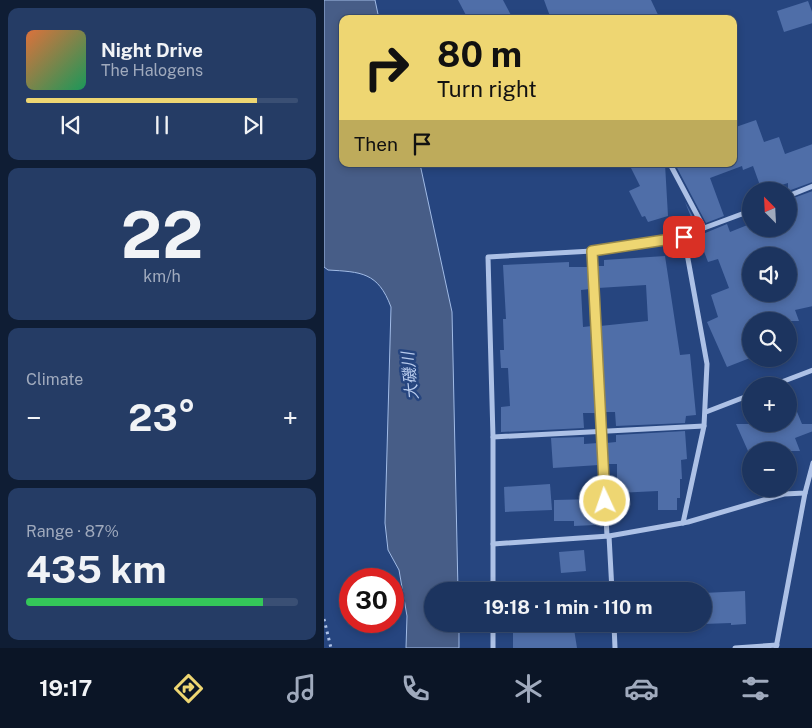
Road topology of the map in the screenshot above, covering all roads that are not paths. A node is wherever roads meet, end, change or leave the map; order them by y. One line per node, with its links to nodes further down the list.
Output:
1 (672, 167): 5 (street)
2 (812, 186): 3 (street)
3 (797, 192)
4 (742, 214): 5 (street)
5 (704, 228): 6 (street)
6 (684, 237): 7 (street); 11 (street)
7 (592, 251): 13 (street); 14 (street)
8 (812, 370): 9 (street)
9 (794, 377)
10 (742, 397): 11 (street)
11 (706, 412): 12 (street)
12 (704, 426): 13 (street); 17 (street)
13 (601, 432): 14 (street); 18 (street)
14 (493, 438): 19 (street)
15 (812, 463): 16 (street)
16 (805, 493): 17 (street); 24 (street)
17 (683, 523): 18 (street)
18 (608, 536): 19 (street); 21 (street)
19 (493, 544): 20 (street)
20 (493, 582)
21 (611, 582)
22 (493, 632): 25 (street)
23 (614, 632): 26 (street)
24 (776, 646): 27 (street)
25 (492, 648)
26 (615, 648)
27 (734, 648)

